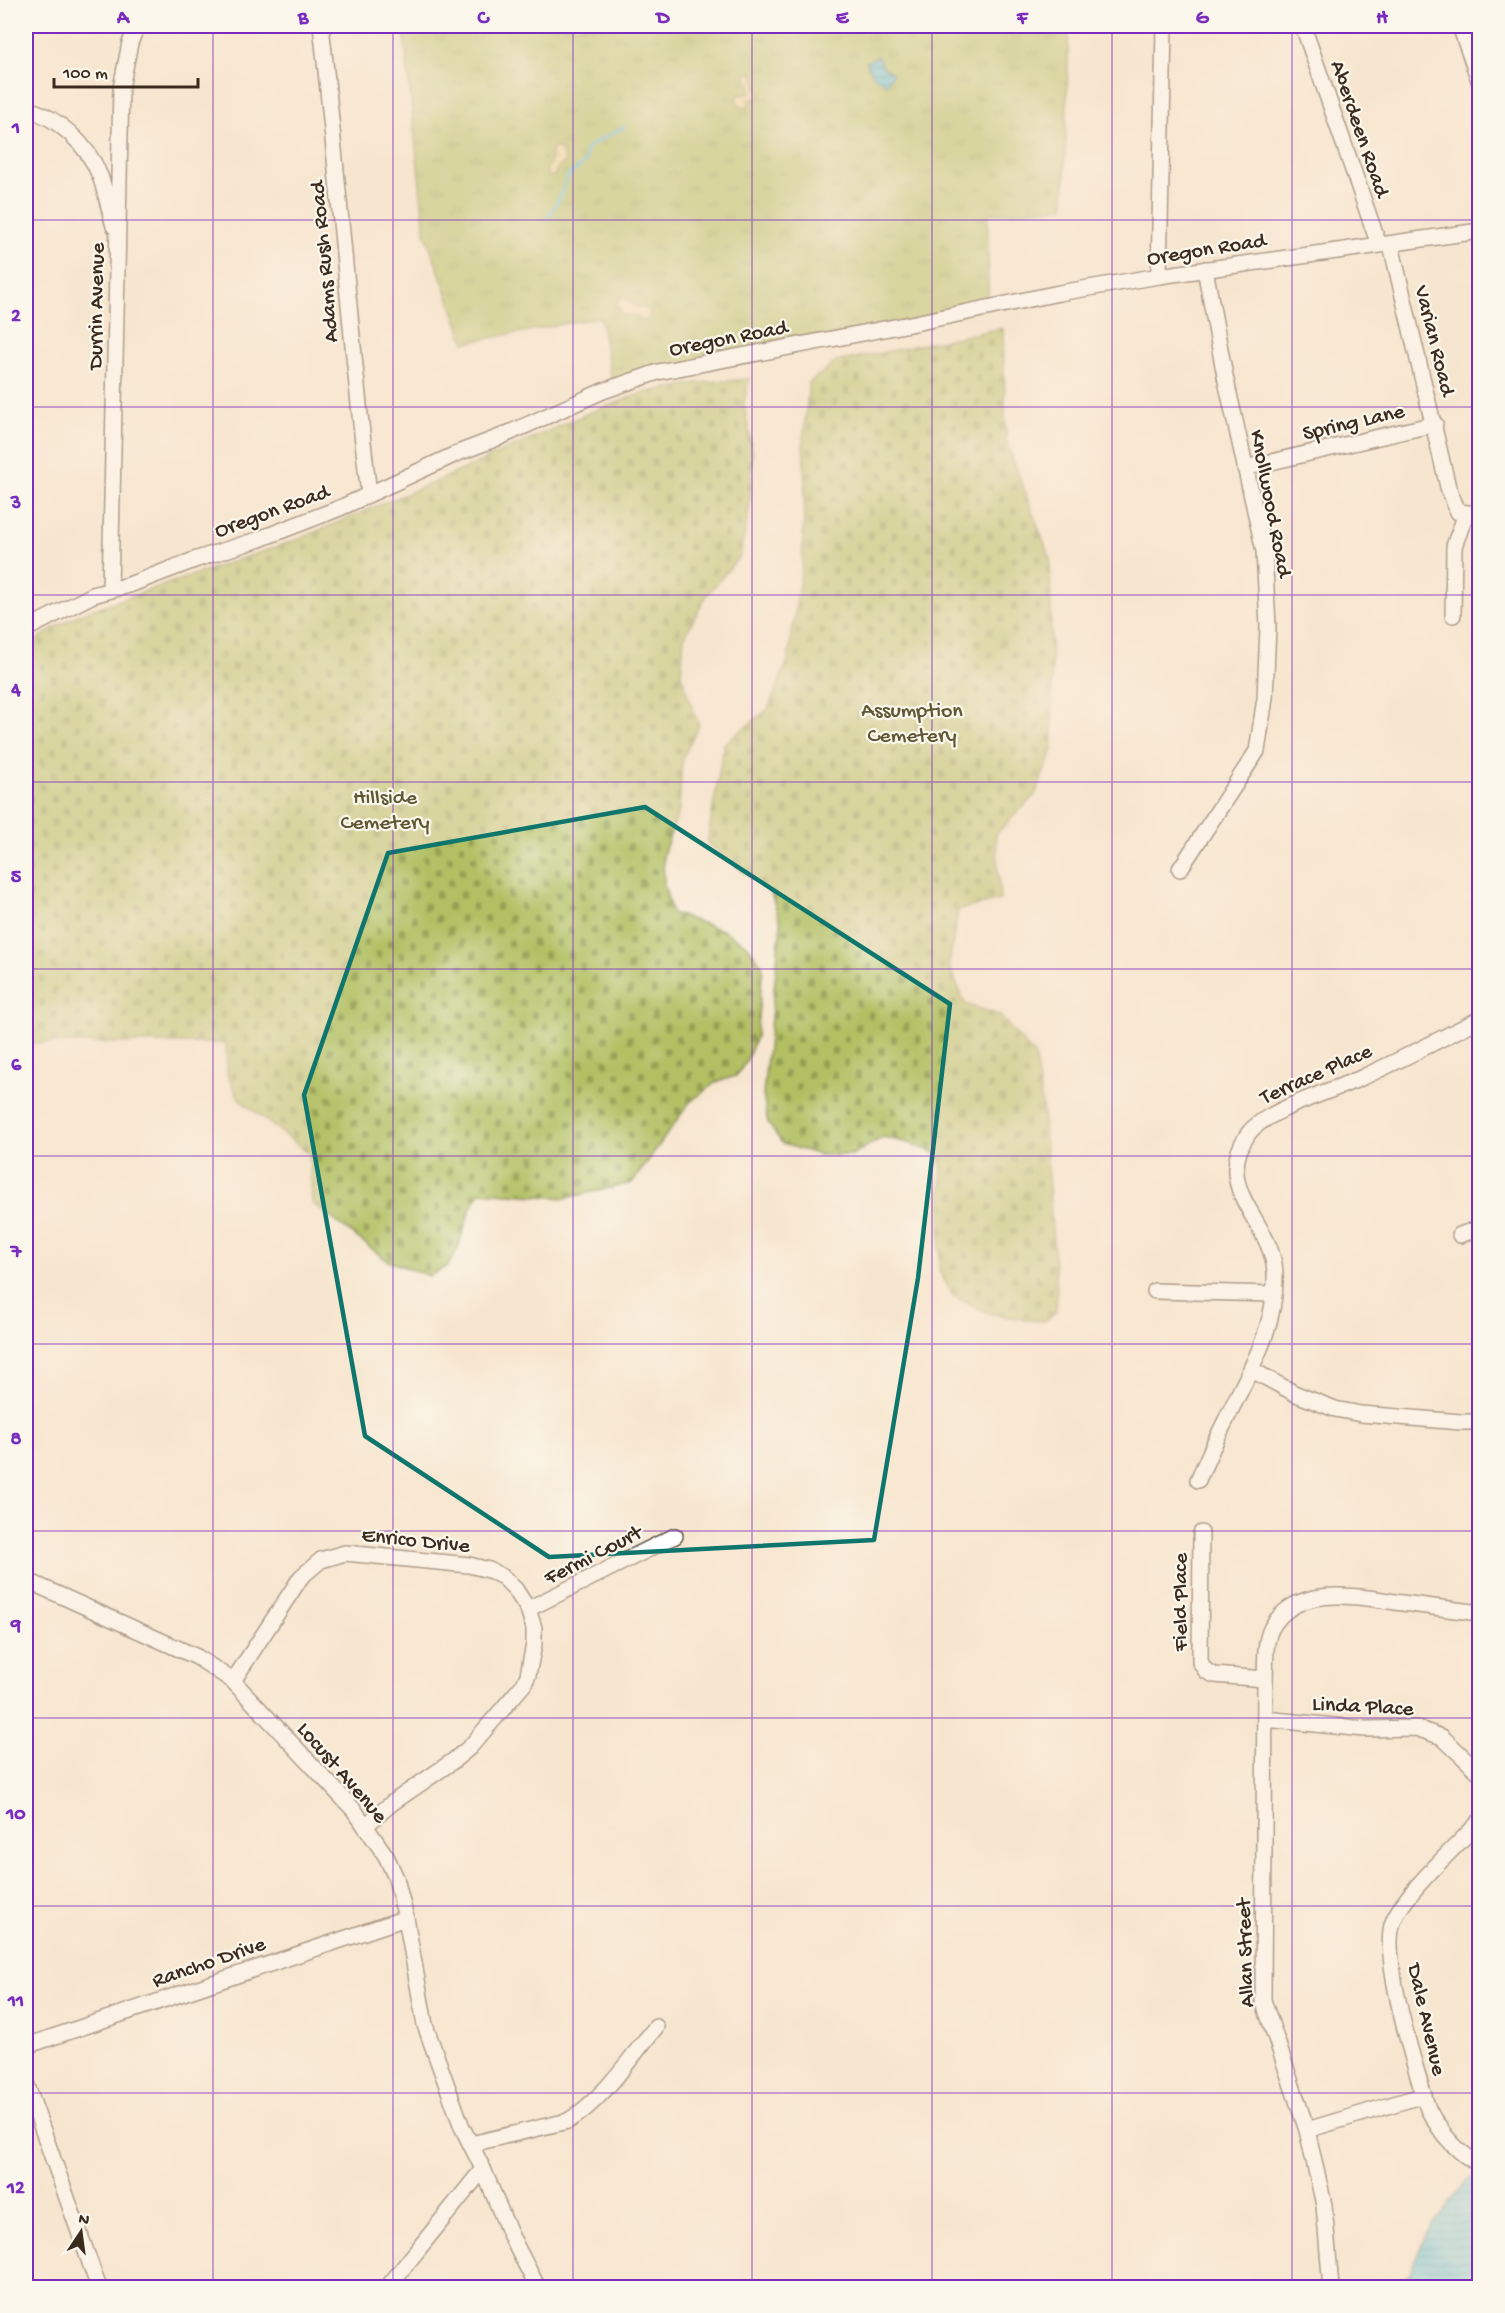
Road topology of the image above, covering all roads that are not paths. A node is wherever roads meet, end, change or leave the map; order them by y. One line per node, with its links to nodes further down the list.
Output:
1 (137, 26): 9 (street, Durrin Avenue)
2 (321, 26): 15 (street, Adams Rush Road)
3 (1164, 26): 12 (street)
4 (1303, 26): 10 (street, Aberdeen Road)
5 (1460, 26): 6 (street)
6 (1479, 83)
7 (26, 108): 9 (street)
8 (1479, 231): 10 (street, Oregon Road)
9 (118, 244): 17 (street, Durrin Avenue)
10 (1385, 245): 11 (street, Oregon Road); 13 (street, Varian Road)
11 (1205, 269): 12 (street, Oregon Road); 14 (street, Knollwood Road)
12 (1159, 276): 15 (street, Oregon Road)
13 (1435, 424): 14 (street, Spring Lane); 16 (street, Varian Road)
14 (1245, 468): 20 (street, Knollwood Road)
15 (369, 494): 17 (street, Oregon Road)
16 (1473, 514): 18 (street, Varian Road)
17 (110, 590): 19 (street, Oregon Road)
18 (1453, 615)
19 (26, 629)
20 (1180, 869)
21 (1479, 1019): 25 (street, Terrace Place)
22 (1479, 1228): 23 (street)
23 (1460, 1234)
24 (1155, 1291): 25 (street)
25 (1275, 1294): 26 (street, Terrace Place)
26 (1252, 1370): 27 (street); 28 (street, Terrace Place)
27 (1479, 1422)
28 (1198, 1480)
29 (1201, 1533): 34 (street, Field Place)
30 (675, 1536): 32 (street, Fermi Court)
31 (26, 1580): 35 (street, Locust Avenue)
32 (528, 1609): 35 (street, Enrico Drive); 39 (street, Enrico Drive)
33 (1479, 1613): 34 (street, Allan Street)
34 (1265, 1679): 36 (street, Allan Street)
35 (233, 1681): 39 (street, Locust Avenue)
36 (1265, 1719): 37 (street, Linda Place); 45 (street, Allan Street)
37 (1479, 1773)
38 (1479, 1821): 44 (street, Dale Avenue)
39 (365, 1826): 40 (street, Locust Avenue)
40 (406, 1918): 42 (street, Rancho Drive); 46 (street, Locust Avenue)
41 (656, 2027): 46 (street)
42 (26, 2046)
43 (26, 2083): 49 (street)
44 (1424, 2095): 45 (street); 47 (street, Dale Avenue)
45 (1307, 2130): 52 (street, Allan Street)
46 (471, 2144): 48 (street, Locust Avenue)
47 (1479, 2164)
48 (483, 2169): 50 (street); 51 (street, Locust Avenue)
49 (99, 2288)
50 (387, 2288)
51 (538, 2288)
52 (1331, 2288)

